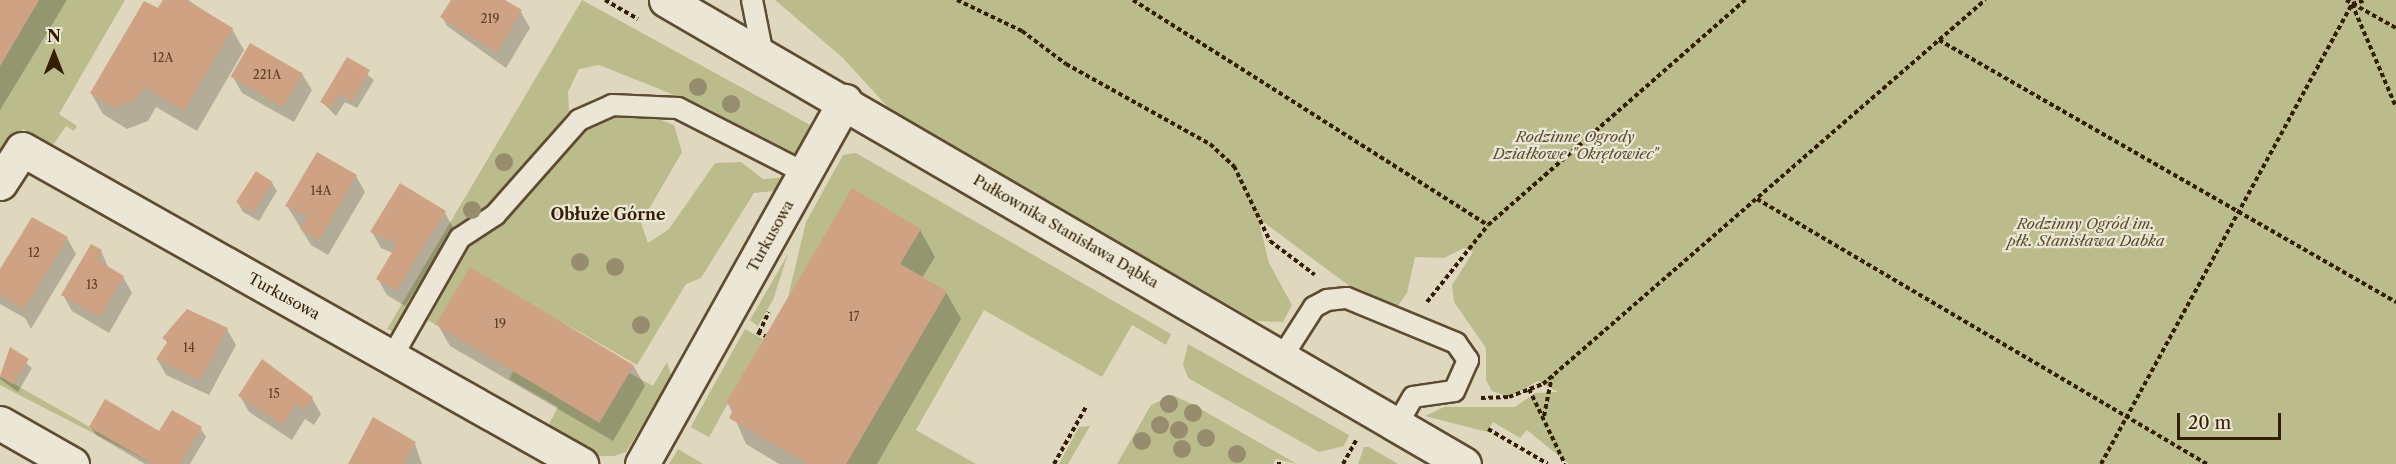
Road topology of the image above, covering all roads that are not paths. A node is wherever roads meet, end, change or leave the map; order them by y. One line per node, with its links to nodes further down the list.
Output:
1 (666, 0): 3 (street, Pułkownika Stanisława Dąbka)
2 (752, 0): 3 (lane)
3 (763, 55): 4 (street, Pułkownika Stanisława Dąbka)
4 (845, 102): 5 (street, Turkusowa); 8 (street, Pułkownika Stanisława Dąbka)
5 (805, 173): 7 (lane); 13 (street, Turkusowa)
6 (0, 183): 7 (street, Turkusowa)
7 (392, 357): 12 (street, Turkusowa)
8 (1282, 357): 10 (street, Pułkownika Stanisława Dąbka); 10 (lane)
9 (0, 423): 11 (street)
10 (1397, 425): 14 (street, Pułkownika Stanisława Dąbka)
11 (72, 464)
12 (581, 464)
13 (642, 464)
14 (1464, 464)

